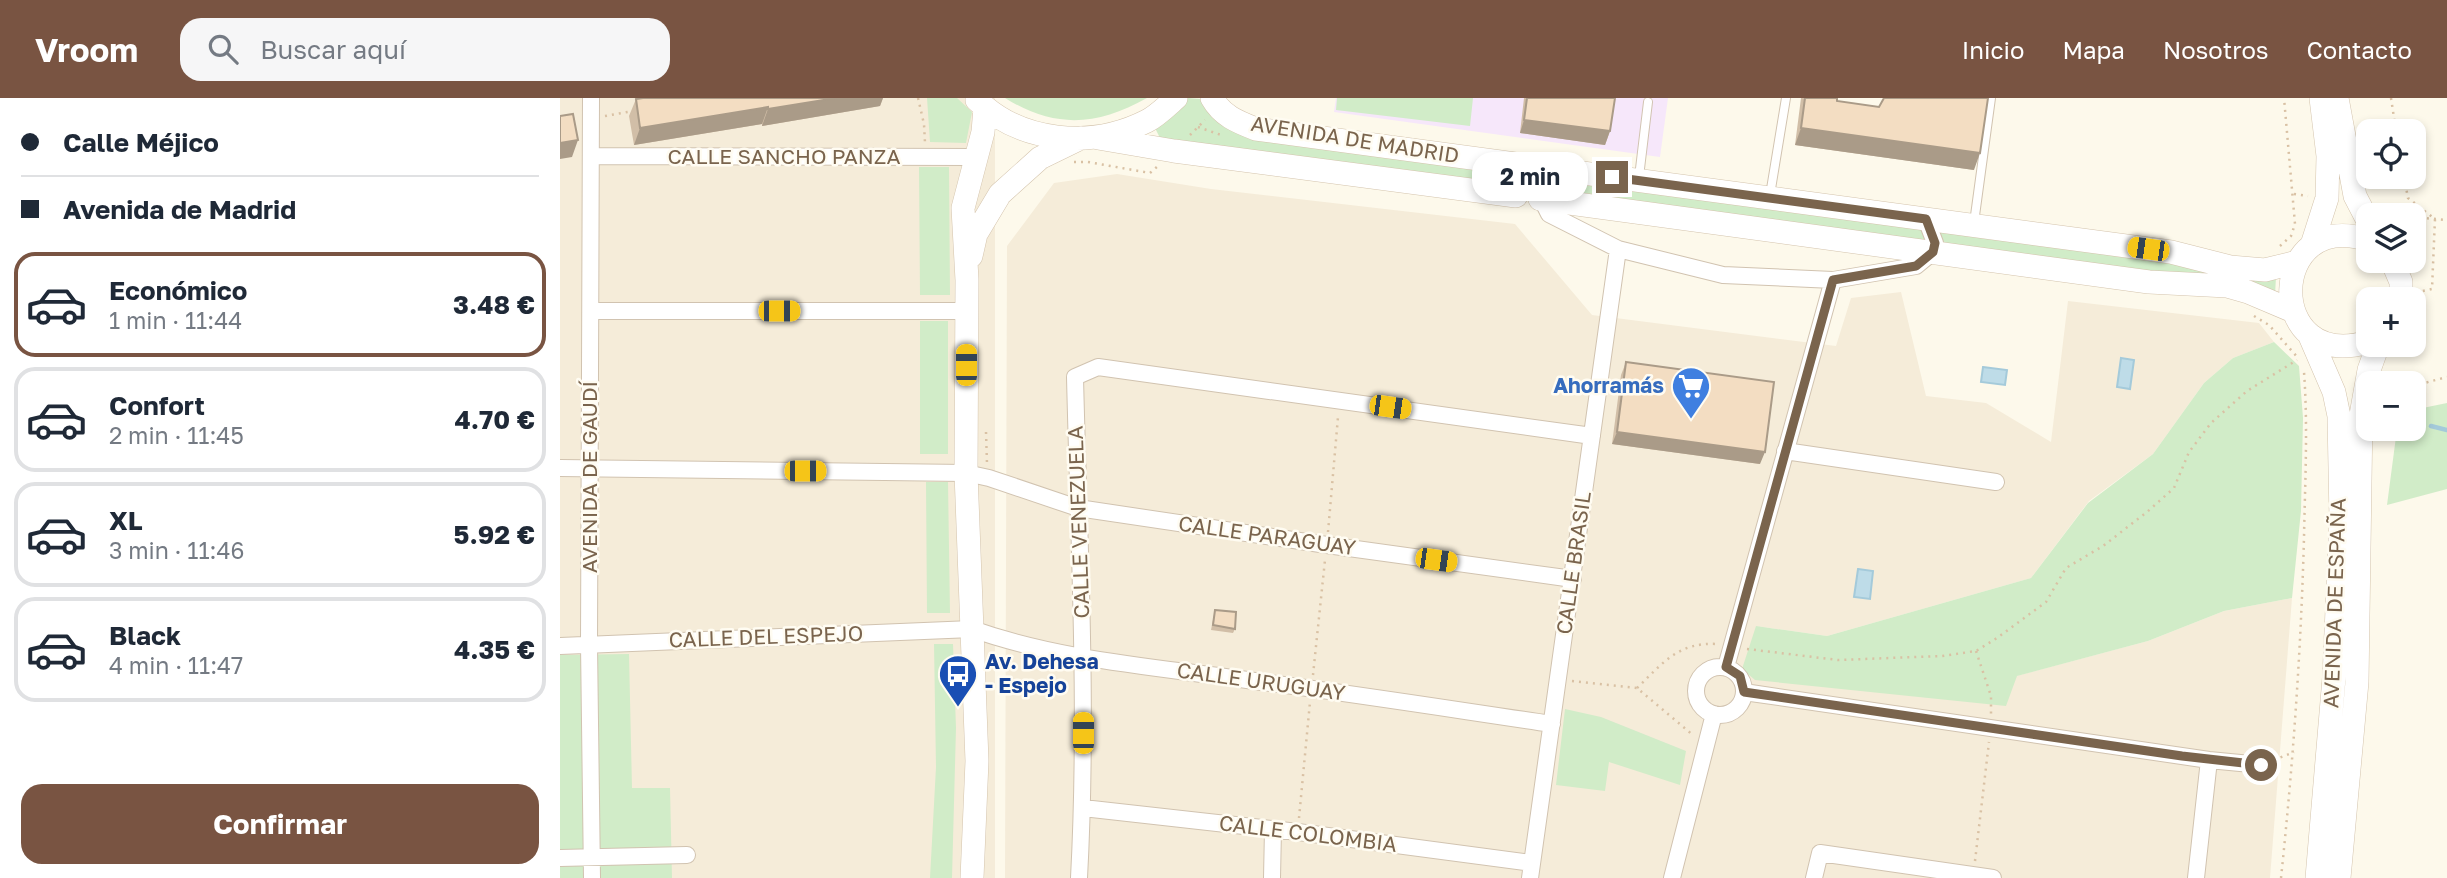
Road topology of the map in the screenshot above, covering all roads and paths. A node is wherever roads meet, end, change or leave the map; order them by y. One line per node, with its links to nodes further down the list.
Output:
1 (591, 98): 14 (street, AVENIDA DE GAUDÍ)
2 (918, 98): 19 (path)
3 (1176, 98): 16 (street)
4 (1786, 98): 28 (lane)
5 (1991, 98): 35 (lane)
6 (2284, 98): 25 (path)
7 (2321, 98): 40 (street)
8 (2337, 98): 30 (street)
9 (2390, 98): 15 (path)
10 (1648, 102): 23 (lane)
11 (980, 103): 16 (street, AVENIDA DE MADRID); 20 (street)
12 (1214, 103): 17 (path); 22 (street, AVENIDA DE MADRID)
13 (633, 111): 14 (path)
14 (592, 118): 18 (street, AVENIDA DE GAUDÍ)
15 (2394, 119)
16 (1090, 138): 17 (street, AVENIDA DE MADRID); 41 (street)
17 (1174, 151): 21 (path); 26 (street, AVENIDA DE MADRID)
18 (593, 156): 19 (street, CALLE SANCHO PANZA); 44 (street, AVENIDA DE GAUDÍ)
19 (925, 157): 20 (street, CALLE SANCHO PANZA)
20 (975, 157): 41 (street)
21 (1069, 163)
22 (1545, 168): 23 (street, AVENIDA DE MADRID); 29 (street)
23 (1639, 180): 28 (street, AVENIDA DE MADRID)
24 (2406, 189): 33 (path)
25 (2294, 194): 27 (path); 38 (path)
26 (1516, 196): 29 (street, AVENIDA DE MADRID)
27 (2316, 196)
28 (1769, 198): 32 (street, AVENIDA DE MADRID)
29 (1540, 199): 37 (street); 39 (street, AVENIDA DE MADRID)
30 (2359, 203)
31 (2426, 218): 33 (path)
32 (1926, 219): 35 (street, AVENIDA DE MADRID); 39 (street)
33 (2435, 219): 34 (path); 43 (path)
34 (2447, 220)
35 (1974, 226): 40 (street, AVENIDA DE MADRID)
36 (2356, 236): 40 (street, AVENIDA DE MADRID)
37 (1618, 249): 42 (street); 56 (street, CALLE BRASIL)
38 (2274, 250)
39 (1933, 252): 42 (street); 46 (street, AVENIDA DE MADRID)
40 (2305, 254): 46 (street)
41 (967, 280): 45 (street)
42 (1833, 280): 57 (street)
43 (2426, 291)
44 (592, 311): 45 (street); 59 (street, AVENIDA DE GAUDÍ)
45 (966, 311): 60 (street)
46 (2293, 311): 48 (street, AVENIDA DE ESPAÑA)
47 (2245, 312): 51 (path)
48 (2309, 334): 49 (street); 101 (street, AVENIDA DE ESPAÑA)
49 (2356, 345)
50 (2374, 357): 102 (street, AVENIDA DE ESPAÑA)
51 (2298, 359): 70 (path); 81 (path)
52 (2447, 377): 53 (path)
53 (2426, 383)
54 (1339, 399): 56 (street); 63 (street, CALLE VENEZUELA); 64 (path)
55 (986, 433): 61 (path)
56 (1592, 436): 65 (street, CALLE BRASIL)
57 (1784, 451): 62 (street); 69 (street)
58 (560, 468): 59 (street, CALLE PARAGUAY)
59 (590, 469): 60 (street, CALLE PARAGUAY); 67 (street, AVENIDA DE GAUDÍ)
60 (966, 473): 61 (street, CALLE PARAGUAY); 66 (street)
61 (989, 478): 63 (street, CALLE PARAGUAY)
62 (1996, 482)
63 (1078, 508): 64 (street, CALLE PARAGUAY); 71 (street, CALLE VENEZUELA)
64 (1327, 545): 65 (street, CALLE PARAGUAY); 74 (path)
65 (1573, 579): 73 (street, CALLE BRASIL)
66 (972, 629): 67 (street, CALLE DEL ESPEJO); 71 (street, CALLE URUGUAY); 93 (street)
67 (589, 644): 68 (street, CALLE DEL ESPEJO); 88 (street, AVENIDA DE GAUDÍ)
68 (560, 646)
69 (1731, 647): 70 (path); 72 (street); 75 (path)
70 (1976, 651): 79 (path)
71 (1083, 658): 74 (street, CALLE URUGUAY); 84 (street, CALLE VENEZUELA)
72 (1726, 667): 76 (street); 77 (street)
73 (1558, 680): 75 (path); 78 (street, CALLE BRASIL)
74 (1312, 688): 78 (street, CALLE URUGUAY); 86 (path)
75 (1637, 688): 80 (path)
76 (1744, 692): 77 (street); 79 (street)
77 (1714, 714): 80 (street)
78 (1552, 724): 90 (street, CALLE BRASIL)
79 (1990, 729): 82 (street); 91 (path)
80 (1707, 740): 96 (street)
81 (2294, 752): 83 (path); 100 (path)
82 (2209, 760): 83 (street); 99 (street)
83 (2261, 765)
84 (1083, 808): 85 (street, CALLE COLOMBIA); 94 (street, CALLE VENEZUELA)
85 (1273, 829): 86 (street, CALLE COLOMBIA); 95 (street)
86 (1298, 832): 90 (street, CALLE COLOMBIA)
87 (687, 855): 88 (street)
88 (592, 857): 89 (street); 92 (street, AVENIDA DE GAUDÍ)
89 (560, 858)
90 (1531, 871)
91 (1974, 874): 97 (street); 98 (street)
92 (592, 878)
93 (972, 878)
94 (1079, 878)
95 (1272, 878)
96 (1672, 878)
97 (1814, 878)
98 (1993, 878)
99 (2196, 878)
100 (2281, 878)
101 (2317, 878)
102 (2339, 878)

